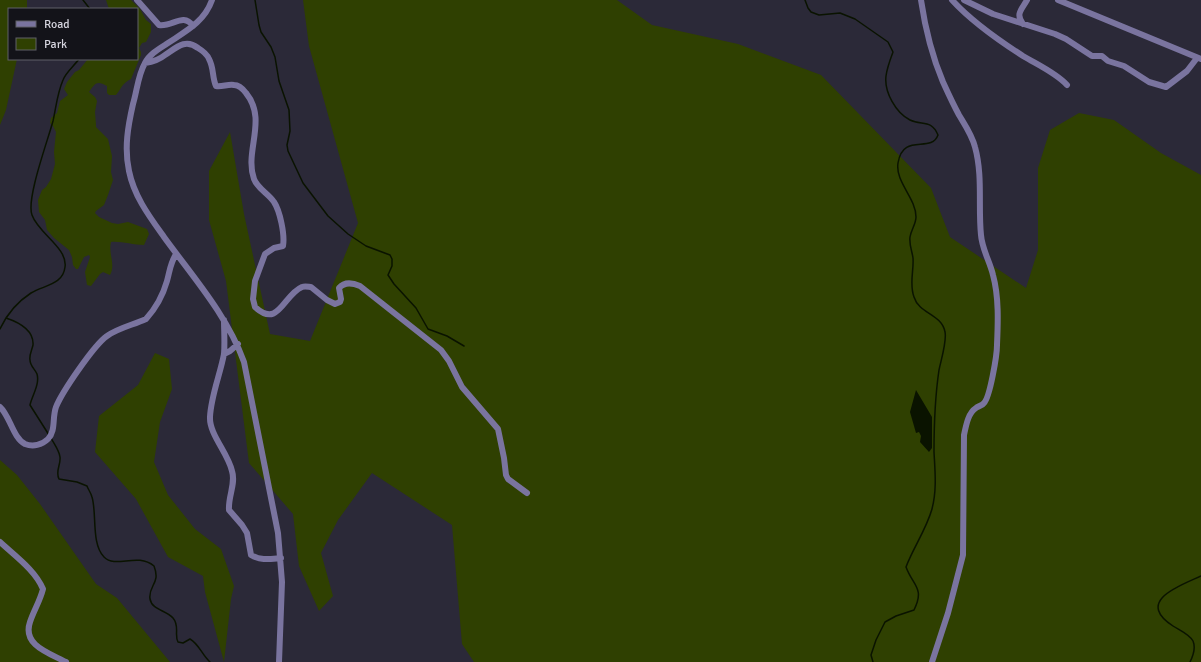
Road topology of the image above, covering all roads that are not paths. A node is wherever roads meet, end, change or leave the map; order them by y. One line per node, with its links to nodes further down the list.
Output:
1 (137, 0): 9 (street)
2 (212, 0): 9 (street)
3 (921, 0): 23 (street)
4 (952, 0): 12 (street)
5 (964, 0): 8 (street)
6 (1027, 0): 8 (street)
7 (1058, 0): 10 (street)
8 (1023, 24): 10 (street)
9 (193, 26): 11 (street)
10 (1199, 59)
11 (145, 63): 13 (street); 18 (street)
12 (1067, 85)
13 (176, 254): 14 (street); 17 (street)
14 (224, 319): 15 (street); 16 (street)
15 (238, 344): 16 (street); 20 (street)
16 (224, 354): 20 (street)
17 (0, 407)
18 (527, 493)
19 (0, 542): 21 (street)
20 (281, 558): 22 (street)
21 (66, 662)
22 (279, 662)
23 (932, 662)

